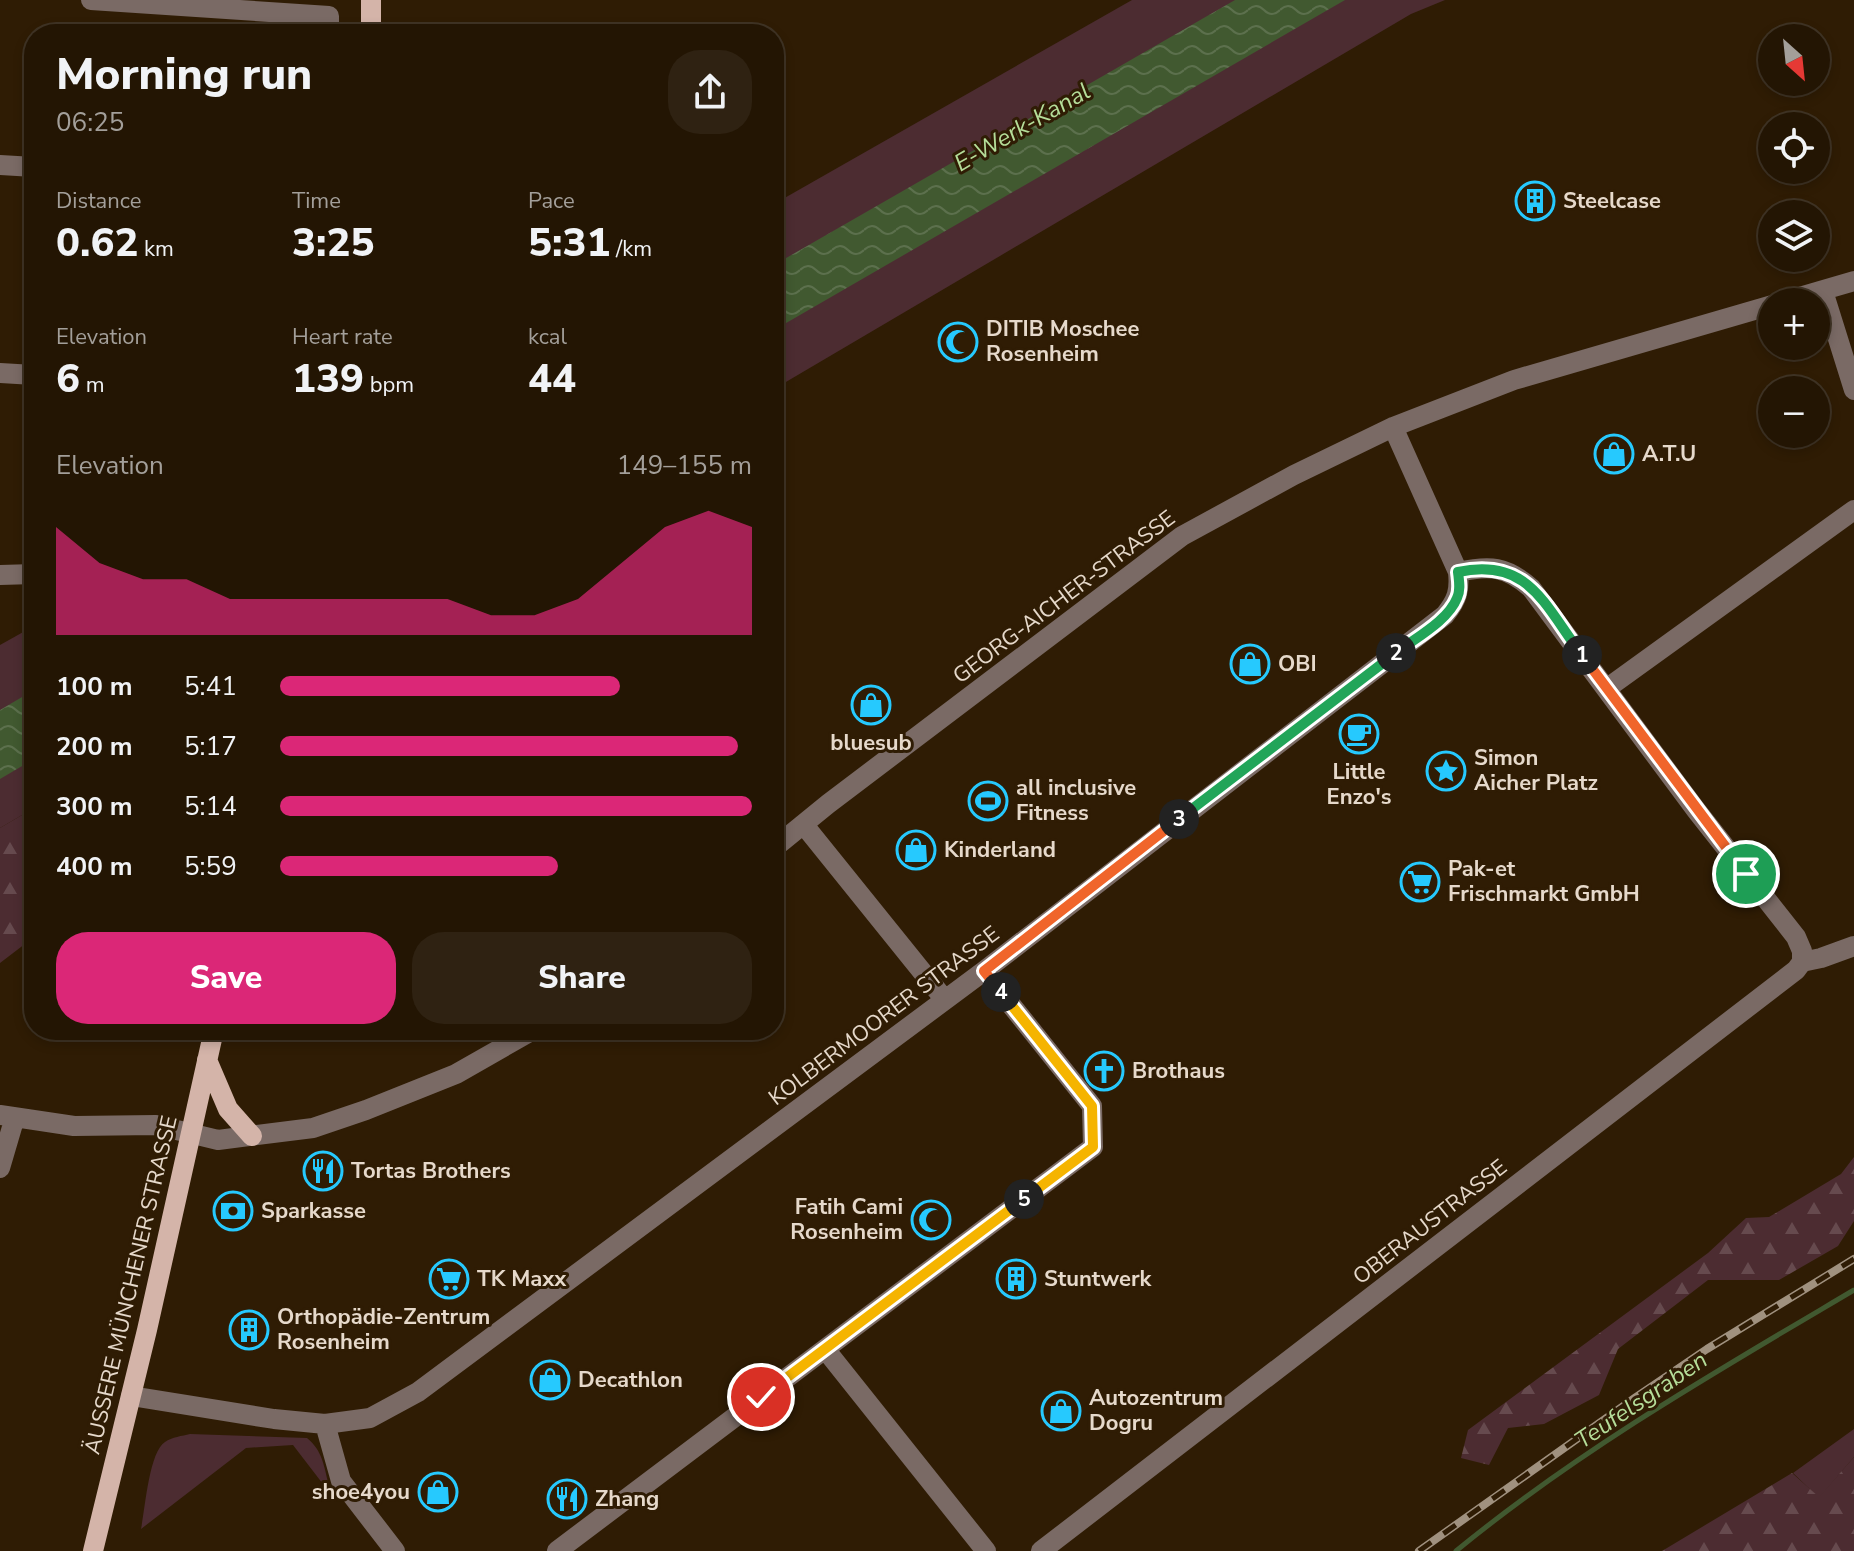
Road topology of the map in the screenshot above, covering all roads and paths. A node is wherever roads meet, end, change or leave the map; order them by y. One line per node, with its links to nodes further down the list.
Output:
1 (91, 0): 3 (street)
2 (371, 0): 4 (main road)
3 (319, 24)
4 (371, 24)
5 (0, 165): 6 (street)
6 (24, 166)
7 (1854, 281): 8 (street)
8 (1830, 289)
9 (1758, 309): 14 (street, GEORG-AICHER-STRASSE)
10 (1830, 313): 13 (street)
11 (0, 373): 12 (street)
12 (24, 374)
13 (1854, 390)
14 (1393, 427): 16 (street); 20 (street, GEORG-AICHER-STRASSE)
15 (1854, 510): 19 (street)
16 (1458, 572): 19 (street); 24 (street, KOLBERMOORER STRASSE)
17 (24, 574): 18 (street)
18 (0, 575)
19 (1606, 689): 23 (street)
20 (804, 825): 21 (street, GEORG-AICHER-STRASSE); 25 (street)
21 (784, 840)
22 (1854, 946): 23 (street, OBERAUSTRASSE)
23 (1802, 962): 40 (street, OBERAUSTRASSE)
24 (984, 971): 25 (street, KOLBERMOORER STRASSE); 33 (street)
25 (945, 1000): 35 (street, KOLBERMOORER STRASSE)
26 (212, 1040): 28 (main road, ÄUSSERE MÜNCHENER STRASSE)
27 (516, 1040): 31 (street)
28 (207, 1060): 30 (main road, ÄUSSERE MÜNCHENER STRASSE); 31 (main road)
29 (7, 1116): 30 (street); 32 (street)
30 (189, 1135): 31 (street); 34 (main road, ÄUSSERE MÜNCHENER STRASSE)
31 (252, 1136)
32 (0, 1168)
33 (825, 1349): 38 (street); 39 (street)
34 (131, 1396): 35 (street, KOLBERMOORER STRASSE); 36 (main road, ÄUSSERE MÜNCHENER STRASSE)
35 (325, 1424): 37 (street)
36 (93, 1551)
37 (395, 1551)
38 (557, 1551)
39 (986, 1551)
40 (1041, 1551)

